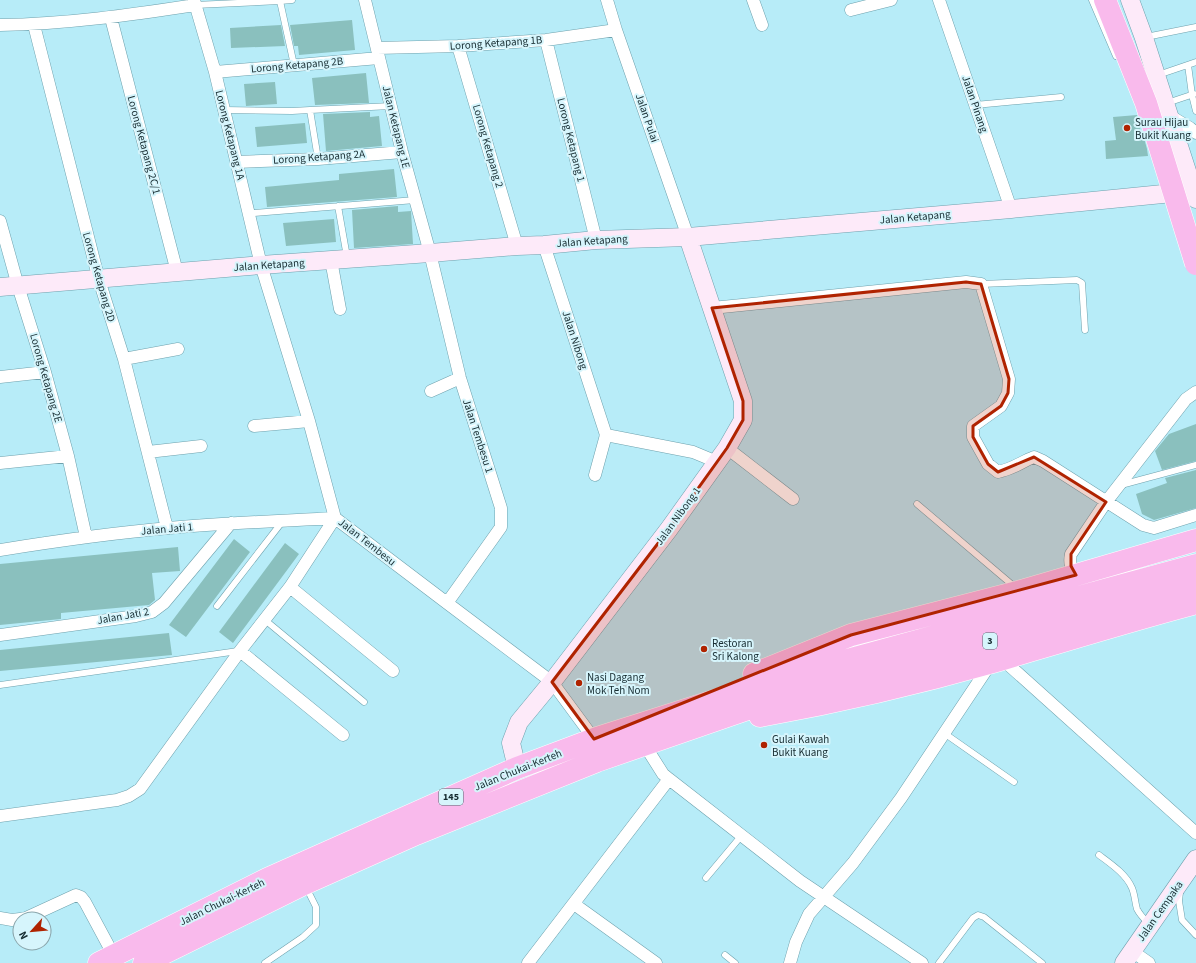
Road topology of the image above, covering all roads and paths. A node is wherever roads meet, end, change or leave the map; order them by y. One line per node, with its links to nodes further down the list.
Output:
1 (292, 0): 10 (lane)
2 (365, 0): 22 (street, Jalan Ketapang 1E)
3 (607, 0): 18 (street, Jalan Pulai)
4 (754, 0): 16 (street)
5 (891, 0): 12 (street)
6 (939, 0): 32 (street, Jalan Pinang)
7 (1092, 0): 25 (lane)
8 (1105, 0): 55 (highway, bridge)
9 (1129, 0): 19 (street); 36 (street)
10 (280, 1): 11 (lane); 24 (lane)
11 (194, 3): 13 (street); 27 (street, Lorong Ketapang 1A)
12 (851, 10)
13 (111, 18): 15 (street); 57 (street, Lorong Ketapang 2C/1)
14 (0, 25): 15 (street)
15 (34, 25): 58 (street, Lorong Ketapang 2D)
16 (762, 25)
17 (1196, 27): 19 (lane)
18 (616, 30): 20 (street, Lorong Ketapang 1B); 49 (street, Jalan Pulai)
19 (1144, 38): 28 (street)
20 (546, 40): 21 (street, Lorong Ketapang 1B); 50 (street, Lorong Ketapang 1)
21 (458, 46): 22 (street, Lorong Ketapang 1B); 52 (street, Lorong Ketapang 2)
22 (378, 53): 24 (street, Lorong Ketapang 2B); 33 (street, Jalan Ketapang 1E)
23 (1196, 62): 26 (lane)
24 (294, 65): 27 (street, Lorong Ketapang 2B)
25 (1120, 65)
26 (1188, 65): 28 (lane); 29 (lane)
27 (215, 72): 34 (street, Lorong Ketapang 1A)
28 (1157, 76): 36 (street)
29 (1194, 94): 36 (lane); 37 (lane)
30 (1061, 97): 32 (lane)
31 (1141, 104): 36 (lane)
32 (975, 105): 45 (street, Jalan Pinang)
33 (391, 106): 35 (lane); 39 (street, Jalan Ketapang 1E)
34 (224, 110): 35 (lane); 41 (street, Lorong Ketapang 1A)
35 (310, 110): 40 (lane)
36 (1165, 111): 38 (street); 42 (street)
37 (1196, 111)
38 (1196, 133)
39 (402, 152): 40 (street, Lorong Ketapang 2A); 43 (street, Jalan Ketapang 1E)
40 (318, 158): 41 (street, Lorong Ketapang 2A)
41 (236, 162): 56 (street, Lorong Ketapang 1A)
42 (1190, 195): 45 (street, Jalan Ketapang); 48 (street)
43 (415, 200): 44 (lane); 53 (street, Jalan Ketapang 1E)
44 (338, 206): 46 (lane); 54 (lane)
45 (1011, 209): 49 (street, Jalan Ketapang)
46 (254, 213)
47 (0, 221): 60 (street, Lorong Ketapang 2E)
48 (1196, 232)
49 (688, 236): 50 (street, Jalan Ketapang); 62 (street, Jalan Nibong 1)
50 (596, 240): 51 (street, Jalan Ketapang)
51 (544, 245): 52 (street, Jalan Ketapang); 74 (street, Jalan Nibong)
52 (517, 246): 53 (street, Jalan Ketapang)
53 (430, 253): 54 (street, Jalan Ketapang); 69 (street, Jalan Tembesu 1)
54 (339, 259): 56 (street, Jalan Ketapang); 63 (street)
55 (1196, 264)
56 (261, 265): 57 (street, Jalan Ketapang); 72 (street, Jalan Tembesu)
57 (177, 272): 58 (street, Jalan Ketapang)
58 (98, 280): 60 (street, Jalan Ketapang); 66 (street, Lorong Ketapang 2D)
59 (981, 284): 62 (street); 64 (lane); 85 (street)
60 (18, 286): 61 (street, Jalan Ketapang); 67 (street, Lorong Ketapang 2E)
61 (0, 288)
62 (712, 308): 76 (street, Jalan Nibong 1)
63 (340, 309)
64 (1084, 330)
65 (178, 349): 66 (street)
66 (124, 359): 77 (street, Lorong Ketapang 2D)
67 (45, 372): 68 (street); 78 (street, Lorong Ketapang 2E)
68 (0, 377)
69 (460, 378): 70 (street); 100 (street, Jalan Tembesu 1)
70 (431, 391)
71 (1196, 392): 83 (street)
72 (309, 421): 73 (street); 88 (street, Jalan Tembesu)
73 (254, 426)
74 (606, 435): 79 (street); 82 (street)
75 (201, 446): 77 (street)
76 (727, 448): 79 (street, Jalan Nibong 1); 84 (street)
77 (148, 452): 91 (street, Lorong Ketapang 2D)
78 (68, 456): 80 (street); 92 (street, Lorong Ketapang 2E)
79 (716, 462): 109 (street, Jalan Nibong 1)
80 (0, 463)
81 (1196, 464): 83 (lane)
82 (595, 475)
83 (1120, 486): 85 (street)
84 (793, 499)
85 (1106, 502): 87 (street); 96 (street)
86 (917, 504): 99 (lane)
87 (1196, 515)
88 (335, 518): 89 (street, Jalan Jati 1); 97 (street); 100 (street, Jalan Tembesu)
89 (283, 521): 90 (street, Jalan Jati 1); 102 (lane)
90 (231, 523): 91 (street, Jalan Jati 1); 104 (street, Jalan Jati 2)
91 (167, 528): 92 (street, Jalan Jati 1)
92 (86, 537): 94 (street, Jalan Jati 1)
93 (1196, 540): 96 (highway)
94 (0, 550)
95 (1196, 565): 107 (highway, 3)
96 (1076, 575): 99 (highway)
97 (290, 587): 103 (street); 108 (street)
98 (1196, 587): 111 (highway, 3)
99 (1020, 591): 116 (highway)
100 (447, 603): 109 (street, Jalan Tembesu)
101 (1196, 603): 106 (highway)
102 (218, 606)
103 (265, 620): 105 (street); 112 (lane)
104 (0, 635)
105 (240, 651): 110 (lane); 115 (street); 121 (street)
106 (996, 661): 113 (highway); 114 (street); 122 (street)
107 (818, 668): 116 (highway, Jalan Chukai-Kerteh / 145)
108 (393, 671)
109 (552, 682): 116 (street, Jalan Tembesu); 118 (street, Jalan Nibong 1)
110 (0, 685)
111 (785, 696): 113 (highway, Jalan Chukai-Kerteh / 145)
112 (364, 702)
113 (686, 730): 117 (highway, Jalan Chukai-Kerteh / 145)
114 (944, 733): 120 (lane); 129 (street)
115 (343, 735)
116 (596, 738): 118 (highway, Jalan Chukai-Kerteh / 145)
117 (644, 744): 119 (street); 128 (highway, Jalan Chukai-Kerteh / 145)
118 (517, 768): 138 (highway, Jalan Chukai-Kerteh / 145)
119 (669, 779): 123 (street); 130 (street)
120 (1014, 782)
121 (0, 816)
122 (1196, 833)
123 (742, 836): 126 (lane); 129 (street)
124 (1099, 855): 134 (lane)
125 (1196, 859): 127 (street, Jalan Cempaka)
126 (706, 878)
127 (1181, 880): 134 (street, Jalan Cempaka); 135 (lane)
128 (304, 884): 139 (highway, Jalan Chukai-Kerteh / 145); 140 (lane)
129 (824, 897): 144 (street); 145 (street)
130 (574, 904): 141 (street); 142 (street)
131 (41, 911): 138 (street)
132 (0, 918): 133 (street)
133 (12, 920)
134 (1150, 926): 137 (street, Jalan Cempaka)
135 (1196, 935)
136 (724, 955): 143 (lane)
137 (1128, 957): 148 (street)
138 (106, 959)
139 (144, 963)
140 (265, 963)
141 (528, 963)
142 (656, 963)
143 (736, 963)
144 (790, 963)
145 (922, 963)
146 (939, 963): 147 (lane)
147 (1042, 963)
148 (1149, 963)

